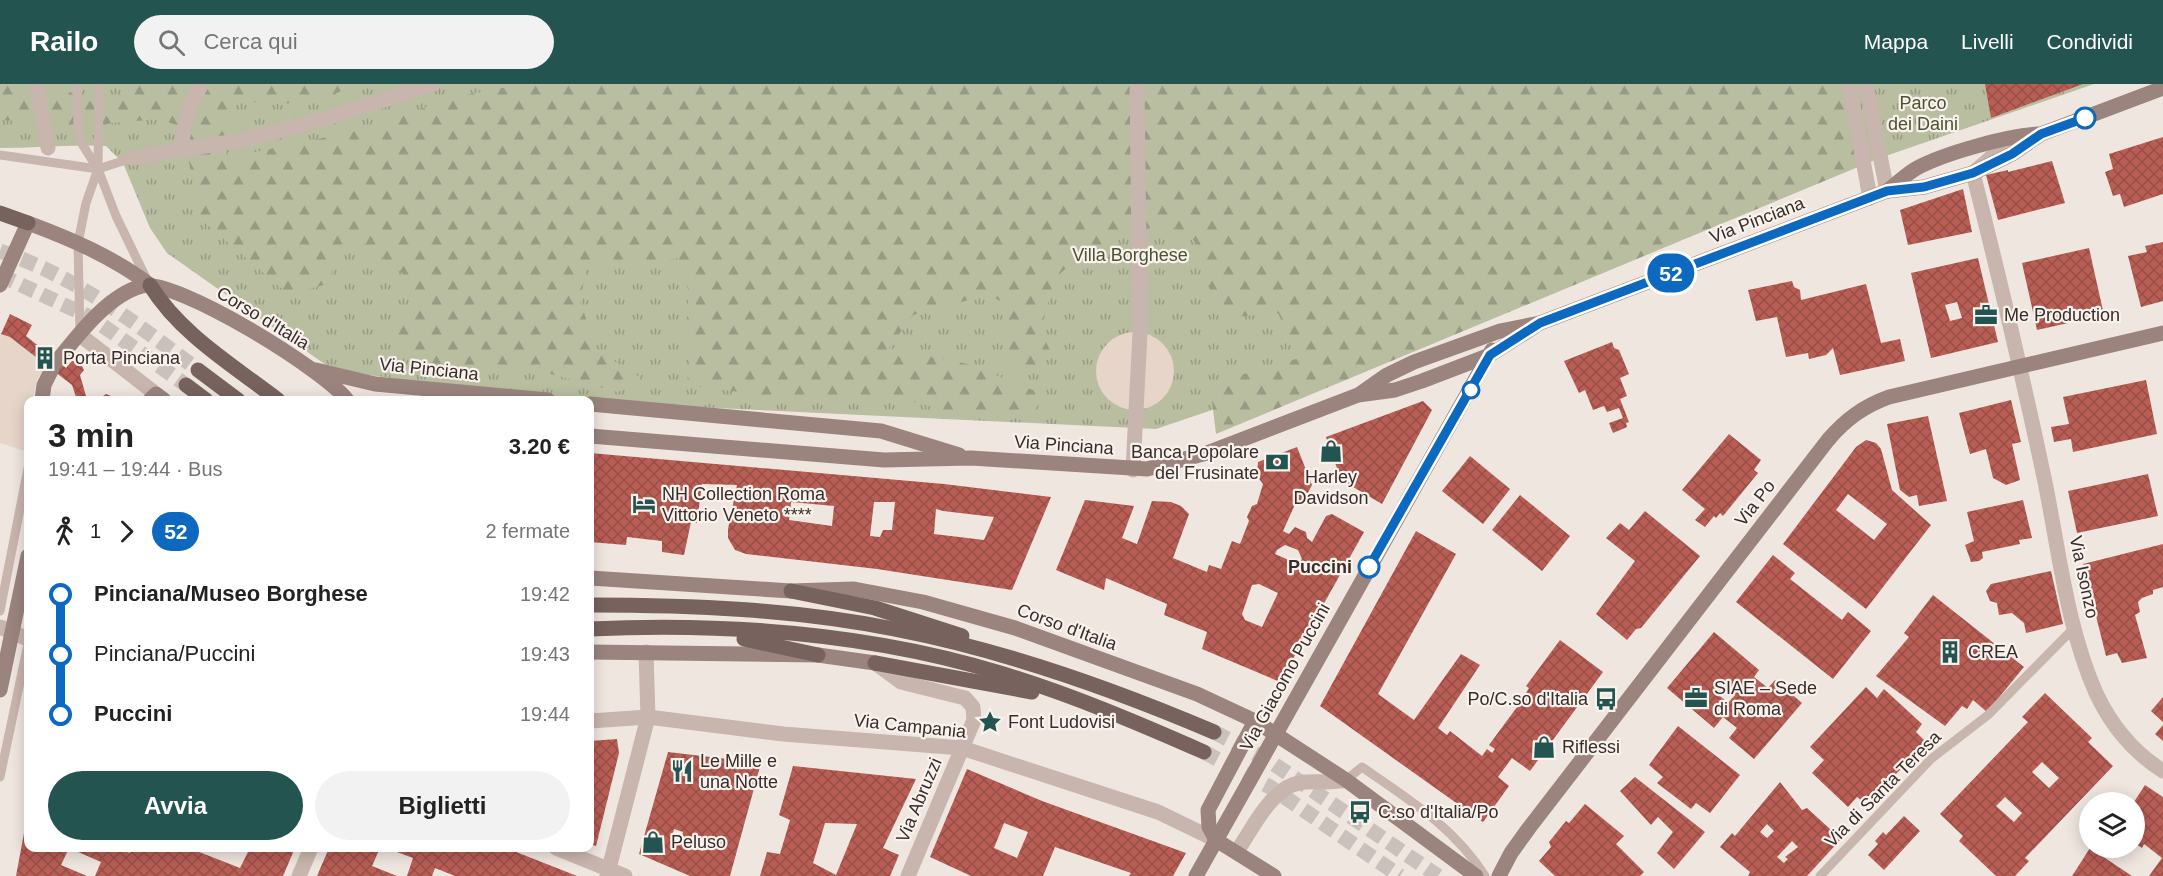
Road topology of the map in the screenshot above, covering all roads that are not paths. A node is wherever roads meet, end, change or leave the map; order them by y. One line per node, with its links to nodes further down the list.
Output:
1 (37, 84): 12 (street)
2 (77, 84): 16 (lane)
3 (99, 84): 16 (lane)
4 (202, 84): 13 (street)
5 (433, 84): 13 (street)
6 (1137, 84): 45 (street)
7 (1849, 84): 19 (street)
8 (1866, 84): 18 (street)
9 (2163, 88): 10 (main road, Via Pinciana)
10 (2041, 134): 11 (main road, Via Pinciana); 17 (main road, Via Pinciana)
11 (2015, 137): 17 (street, Via Pinciana); 18 (main road, Via Pinciana)
12 (48, 148)
13 (180, 149): 15 (street)
14 (2, 157): 16 (lane)
15 (132, 158): 16 (lane)
16 (98, 169): 22 (lane); 24 (lane)
17 (1973, 173): 18 (main road, Via Pinciana); 30 (street, Via Isonzo)
18 (1887, 191): 19 (main road, Via Pinciana)
19 (1870, 198): 25 (main road, Via Pinciana)
20 (0, 213): 21 (main road)
21 (28, 222): 22 (main road, Corso d'Italia); 23 (main road)
22 (78, 243): 24 (main road, Corso d'Italia); 28 (lane)
23 (0, 285)
24 (150, 285): 28 (main road); 31 (main road, Corso d'Italia); 38 (main road)
25 (1540, 323): 26 (main road, Via Pinciana); 29 (main road, Via Pinciana)
26 (1500, 331): 29 (main road, Via Giacomo Puccini); 41 (main road, Via Pinciana)
27 (2163, 333): 30 (main road, Via Po)
28 (80, 335): 34 (main road); 35 (street)
29 (1490, 355): 41 (main road, Via Pinciana); 69 (main road, Via Giacomo Puccini)
30 (2020, 365): 52 (street, Via Isonzo); 80 (main road, Via Po)
31 (309, 368): 39 (main road, Corso d'Italia); 40 (main road, Via Pinciana)
32 (198, 370): 37 (main road)
33 (186, 385): 36 (main road)
34 (43, 396)
35 (155, 396)
36 (201, 396)
37 (233, 396)
38 (273, 396)
39 (342, 396)
40 (505, 396)
41 (1358, 396): 45 (main road, Via Pinciana)
42 (594, 404): 44 (main road, Via Pinciana)
43 (594, 436): 44 (main road, Via Pinciana)
44 (971, 458): 45 (main road, Via Pinciana)
45 (1133, 470)
46 (24, 488): 51 (lane)
47 (24, 569): 54 (main road)
48 (594, 578): 49 (main road, Corso d'Italia)
49 (791, 591): 60 (main road); 67 (main road, Corso d'Italia)
50 (594, 605): 60 (main road)
51 (0, 611)
52 (2075, 627): 72 (street, Via Isonzo); 88 (lane, Via di Santa Teresa)
53 (594, 629): 55 (main road)
54 (6, 630): 56 (street); 63 (main road)
55 (706, 630): 59 (main road); 64 (main road)
56 (24, 637)
57 (594, 652): 58 (main road)
58 (646, 652): 59 (main road); 65 (street)
59 (818, 655): 62 (main road)
60 (1003, 655): 68 (main road)
61 (24, 663): 73 (lane)
62 (875, 663): 64 (main road); 70 (street, Via Abruzzi)
63 (0, 690)
64 (1073, 700): 71 (main road)
65 (648, 717): 66 (street, Via Campania); 70 (street, Via Campania); 79 (street)
66 (594, 721)
67 (1255, 721): 69 (main road, Corso d'Italia); 75 (main road, Via Giacomo Puccini)
68 (1214, 732)
69 (1275, 732): 74 (main road, Corso d'Italia); 75 (main road, Via Giacomo Puccini)
70 (962, 748): 75 (street, Via Campania); 83 (street, Via Abruzzi)
71 (1204, 752)
72 (2163, 771)
73 (0, 777)
74 (1346, 780): 76 (street); 86 (main road, Corso d'Italia); 87 (lane)
75 (1216, 840): 76 (main road, Via Campania); 84 (main road)
76 (1237, 851): 85 (main road, Via Campania)
77 (309, 852): 81 (street)
78 (564, 852): 79 (street)
79 (608, 873): 82 (street)
80 (1504, 874)
81 (299, 876)
82 (625, 876)
83 (908, 876)
84 (1196, 876)
85 (1274, 876)
86 (1476, 876)
87 (1485, 876)
88 (1820, 876)

